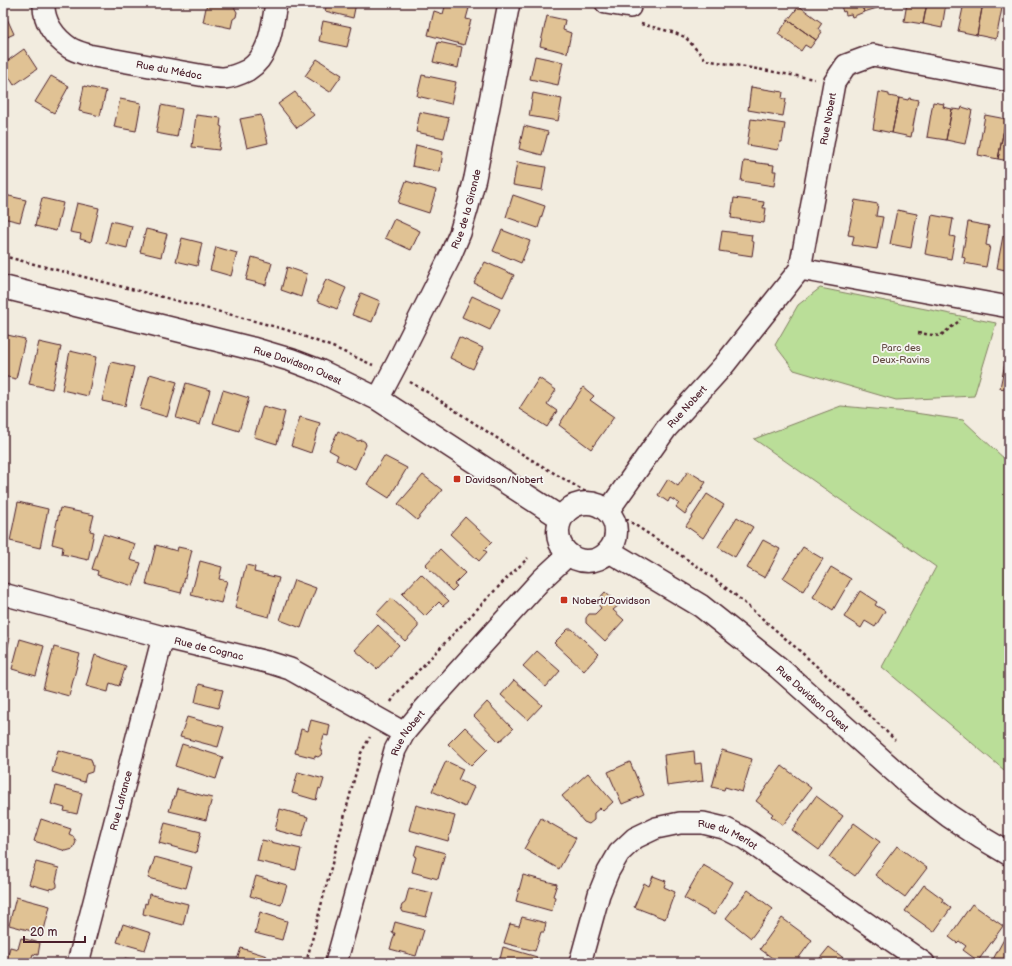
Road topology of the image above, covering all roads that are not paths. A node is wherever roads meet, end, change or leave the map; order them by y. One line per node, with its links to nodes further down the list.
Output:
1 (44, 3): 2 (street, Rue du Médoc)
2 (276, 3)
3 (509, 3): 10 (street, Rue de la Gironde)
4 (606, 3): 5 (street)
5 (630, 7)
6 (1009, 81): 7 (street, Rue Nobert)
7 (800, 269): 9 (street); 11 (street, Rue Nobert)
8 (3, 287): 10 (street, Rue Davidson Ouest)
9 (1009, 307)
10 (378, 399): 12 (street, Rue Davidson Ouest)
11 (616, 514): 12 (street); 13 (street)
12 (561, 518): 14 (street)
13 (609, 551): 14 (street); 18 (street, Rue Davidson Ouest)
14 (569, 554): 17 (street, Rue Nobert)
15 (3, 594): 16 (street, Rue de Cognac)
16 (163, 637): 17 (street, Rue de Cognac); 19 (street, Rue Lafrance)
17 (404, 733): 20 (street, Rue Nobert)
18 (1009, 854)
19 (78, 963)
20 (336, 963)
21 (580, 963): 22 (street, Rue du Merlot)
22 (924, 963)

